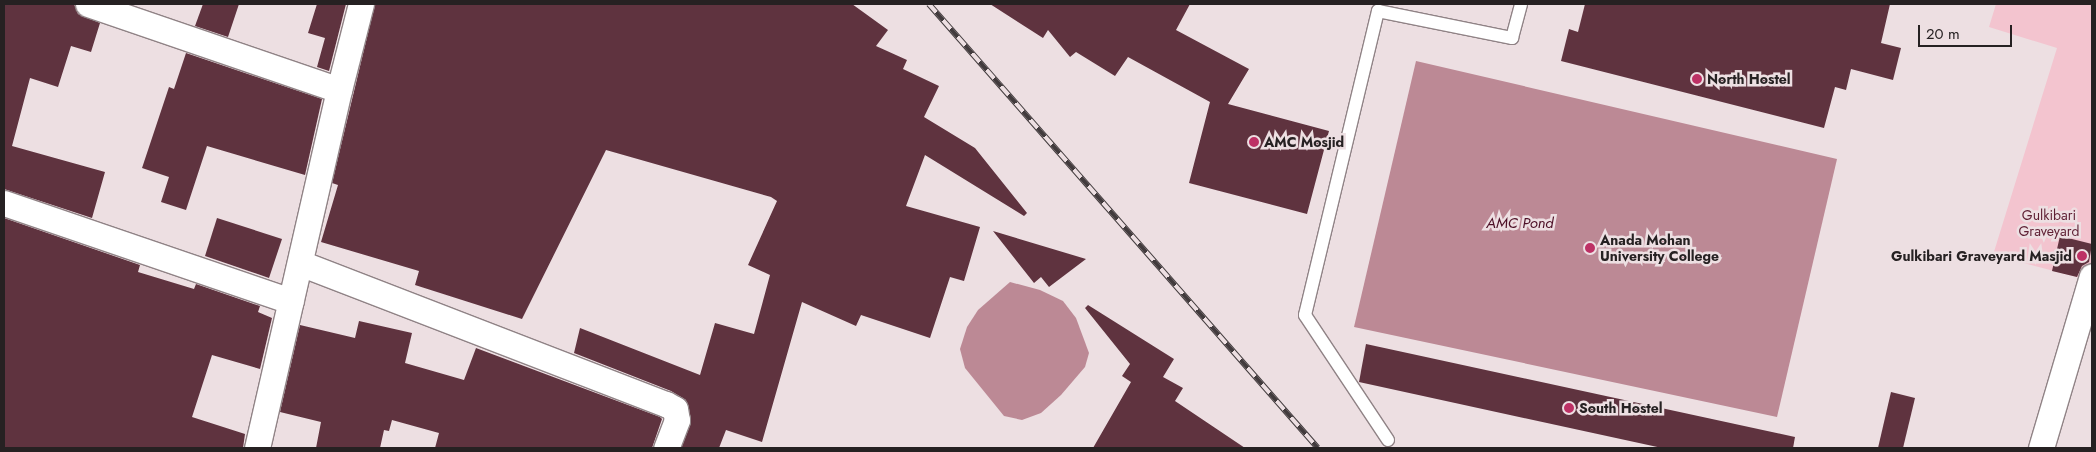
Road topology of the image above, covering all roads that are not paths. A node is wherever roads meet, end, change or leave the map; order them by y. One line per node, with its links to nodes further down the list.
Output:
1 (88, 4): 4 (street)
2 (361, 4): 4 (street)
3 (1521, 4): 9 (lane)
4 (339, 90): 6 (street)
5 (4, 203): 8 (street)
6 (300, 264): 8 (street); 11 (street)
7 (2092, 276): 12 (street)
8 (291, 301): 10 (street)
9 (1388, 440)
10 (257, 448)
11 (666, 448)
12 (2041, 448)

